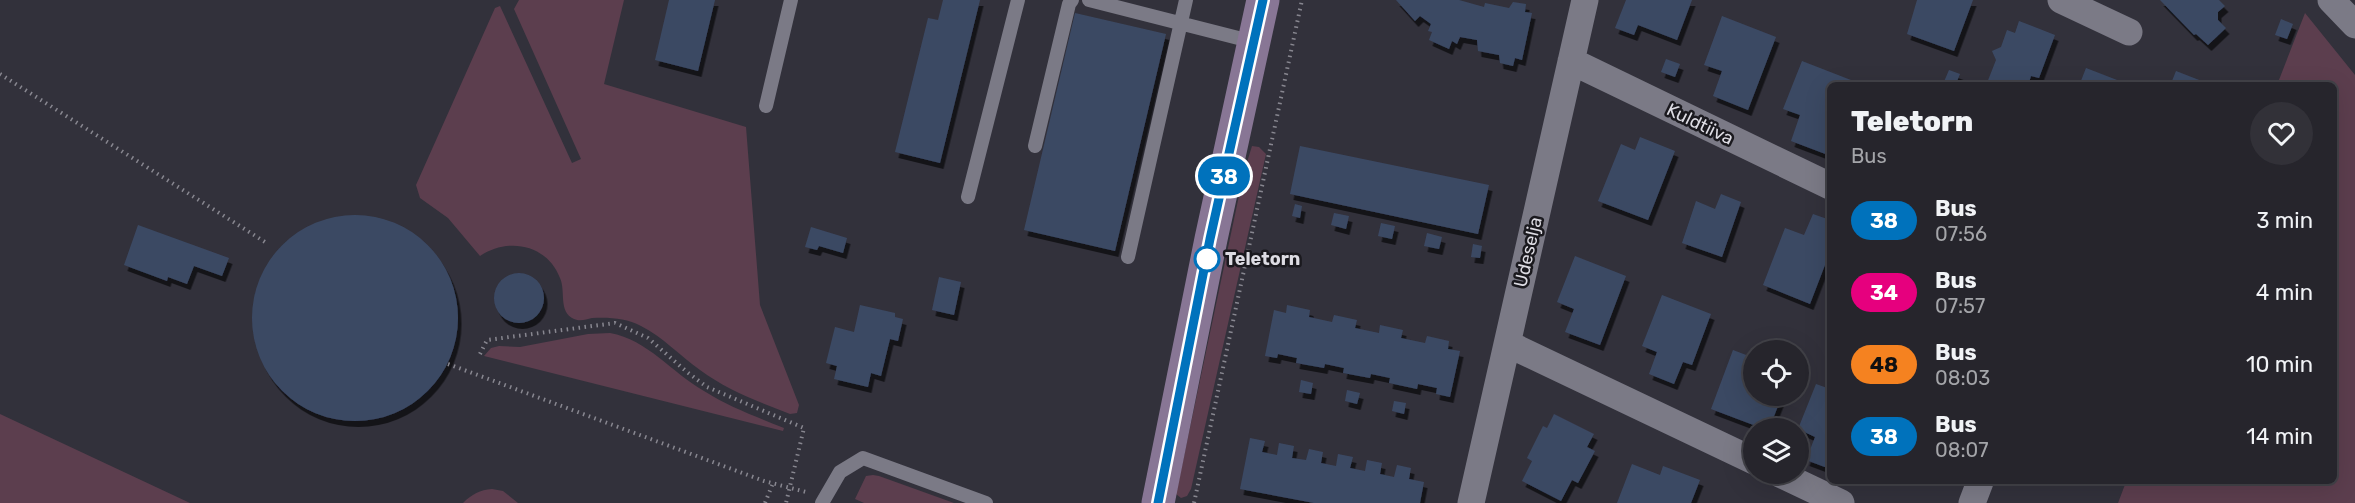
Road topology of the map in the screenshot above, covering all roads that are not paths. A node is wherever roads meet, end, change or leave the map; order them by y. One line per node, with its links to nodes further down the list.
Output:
1 (791, 0): 15 (lane)
2 (1017, 0): 18 (lane)
3 (1072, 0): 16 (lane)
4 (1089, 0): 11 (lane)
5 (1186, 0): 11 (lane)
6 (1263, 0): 13 (main road)
7 (1585, 0): 14 (street, Udeselja)
8 (2061, 0): 9 (street)
9 (2099, 0)
10 (2331, 0): 12 (street)
11 (1180, 24): 13 (lane); 19 (lane)
12 (2355, 25)
13 (1254, 42): 26 (main road)
14 (1571, 62): 17 (street, Kuldtiiva); 20 (street, Udeselja)
15 (766, 106)
16 (1035, 146)
17 (1827, 185)
18 (968, 197)
19 (1128, 257)
20 (1508, 344): 21 (street); 27 (street, Udeselja)
21 (1743, 456)
22 (1801, 484): 28 (street)
23 (1979, 484): 29 (street)
24 (822, 503): 25 (lane)
25 (986, 503)
26 (1158, 503)
27 (1472, 503)
28 (1841, 503)
29 (1972, 503)

